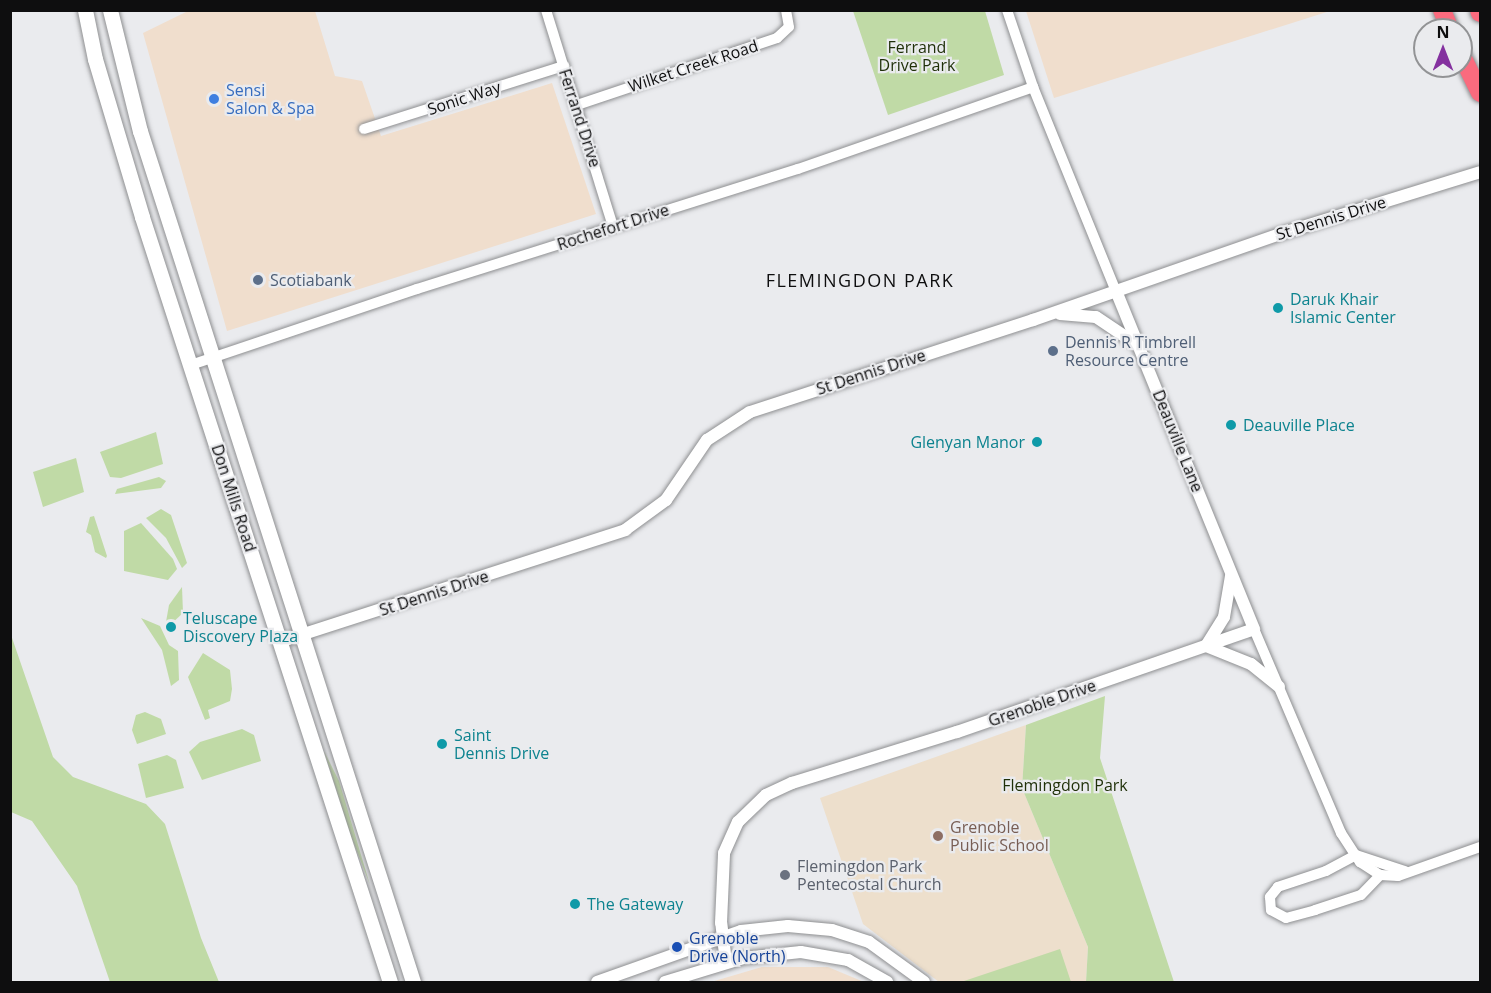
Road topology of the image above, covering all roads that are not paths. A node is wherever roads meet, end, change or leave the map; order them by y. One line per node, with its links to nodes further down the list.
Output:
1 (85, 10): 18 (main road, Don Mills Road)
2 (110, 10): 17 (main road, Don Mills Road)
3 (546, 10): 6 (street, Ferrand Drive)
4 (786, 10): 10 (street, Wilket Creek Road)
5 (1007, 10): 8 (street)
6 (564, 66): 10 (street, Ferrand Drive); 11 (street, Sonic Way)
7 (1473, 78): 9 (highway)
8 (1034, 87): 13 (street, Rochefort Drive); 14 (street, Deauville Lane)
9 (1480, 93)
10 (577, 105): 13 (street, Ferrand Drive)
11 (364, 129)
12 (1480, 172): 14 (street, St Dennis Drive)
13 (613, 226): 17 (street, Rochefort Drive)
14 (1116, 291): 15 (street, St Dennis Drive); 16 (street, Deauville Lane)
15 (1033, 320): 16 (street); 21 (street, St Dennis Drive)
16 (1140, 347): 19 (street, Deauville Lane)
17 (212, 358): 18 (street, Rochefort Drive); 21 (main road, Don Mills Road)
18 (191, 365): 22 (main road, Don Mills Road)
19 (1231, 575): 20 (street, Deauville Lane); 23 (street)
20 (1254, 629): 23 (street, Grenoble Drive); 24 (street)
21 (302, 634): 22 (street, St Dennis Drive); 32 (main road, Don Mills Road)
22 (282, 641): 31 (main road, Don Mills Road)
23 (1206, 646): 24 (street); 29 (street, Grenoble Drive)
24 (1279, 687): 26 (street)
25 (1480, 847): 27 (street)
26 (1356, 855): 27 (street); 28 (street); 28 (street)
27 (1405, 871): 28 (street)
28 (1380, 875)
29 (721, 938): 30 (street, Grenoble Drive); 33 (street); 36 (street)
30 (726, 962): 34 (street); 35 (street)
31 (390, 982)
32 (413, 982)
33 (597, 982)
34 (665, 982)
35 (887, 982)
36 (924, 982)

